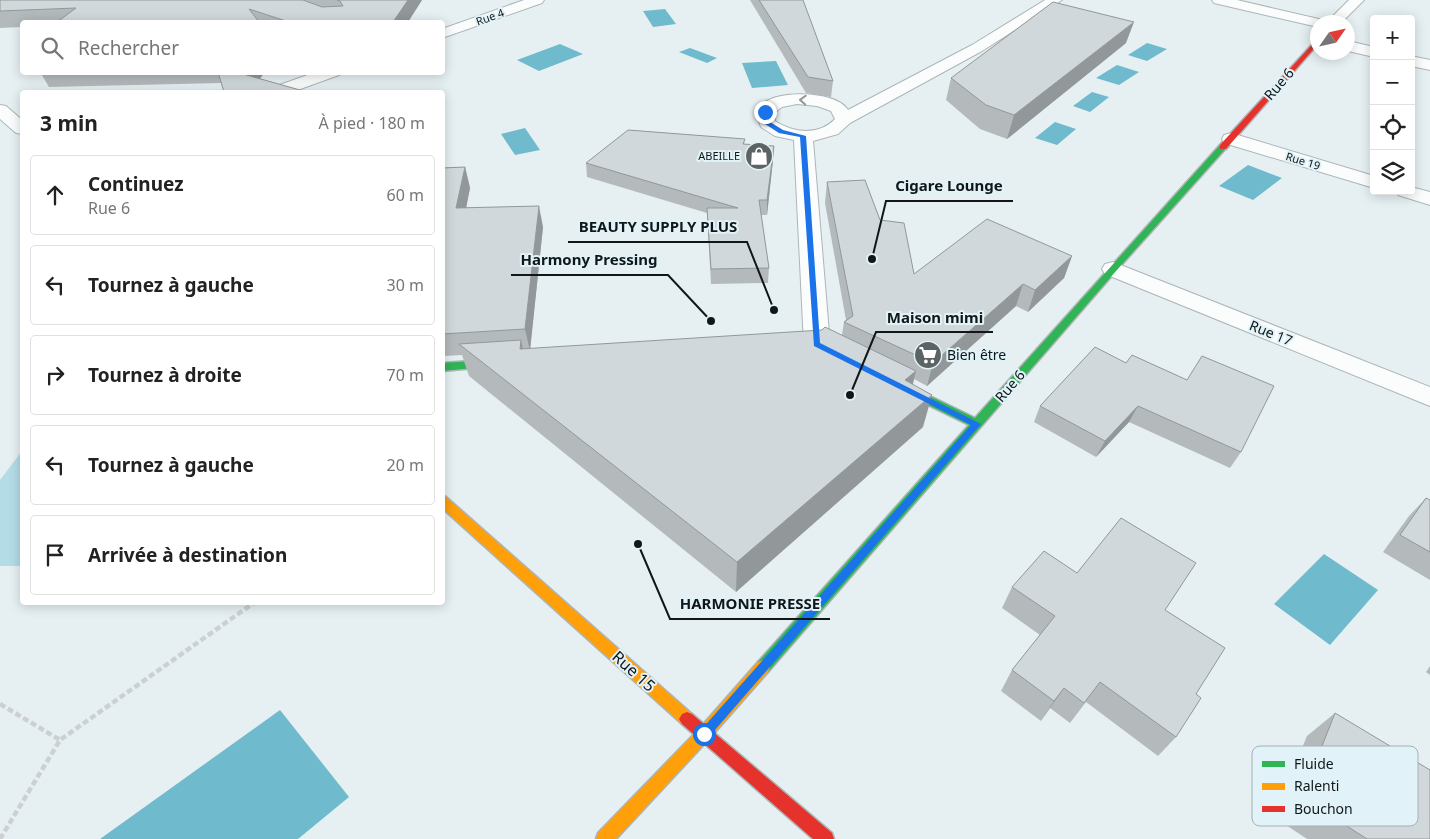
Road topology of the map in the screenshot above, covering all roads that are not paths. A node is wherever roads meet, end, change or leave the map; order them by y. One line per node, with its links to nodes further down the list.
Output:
1 (538, 0): 7 (street, Rue 4)
2 (1056, 0): 16 (street)
3 (1218, 0): 6 (street)
4 (1357, 0): 5 (street)
5 (1341, 15)
6 (1310, 21)
7 (445, 32)
8 (1355, 48): 10 (street)
9 (1310, 49): 19 (street, Rue 6)
10 (1370, 51)
11 (1415, 62): 12 (street)
12 (1430, 65)
13 (325, 75): 14 (street)
14 (283, 90)
15 (0, 110): 17 (street)
16 (844, 119): 18 (street); 18 (street, one-way to 18)
17 (20, 127)
18 (803, 136): 24 (street)
19 (1231, 139): 20 (street, Rue 19); 23 (street, Rue 6)
20 (1370, 181)
21 (1415, 194): 22 (street)
22 (1430, 199)
23 (1113, 269): 28 (street, Rue 17); 29 (street, Rue 6)
24 (817, 346)
25 (512, 363): 26 (street)
26 (445, 367)
27 (888, 380): 29 (street)
28 (1430, 397)
29 (977, 424): 31 (street, Rue 6)
30 (445, 503): 31 (street, Rue 15)
31 (704, 734): 32 (street, Rue 6); 33 (street, Rue 15)
32 (604, 839)
33 (826, 839)

